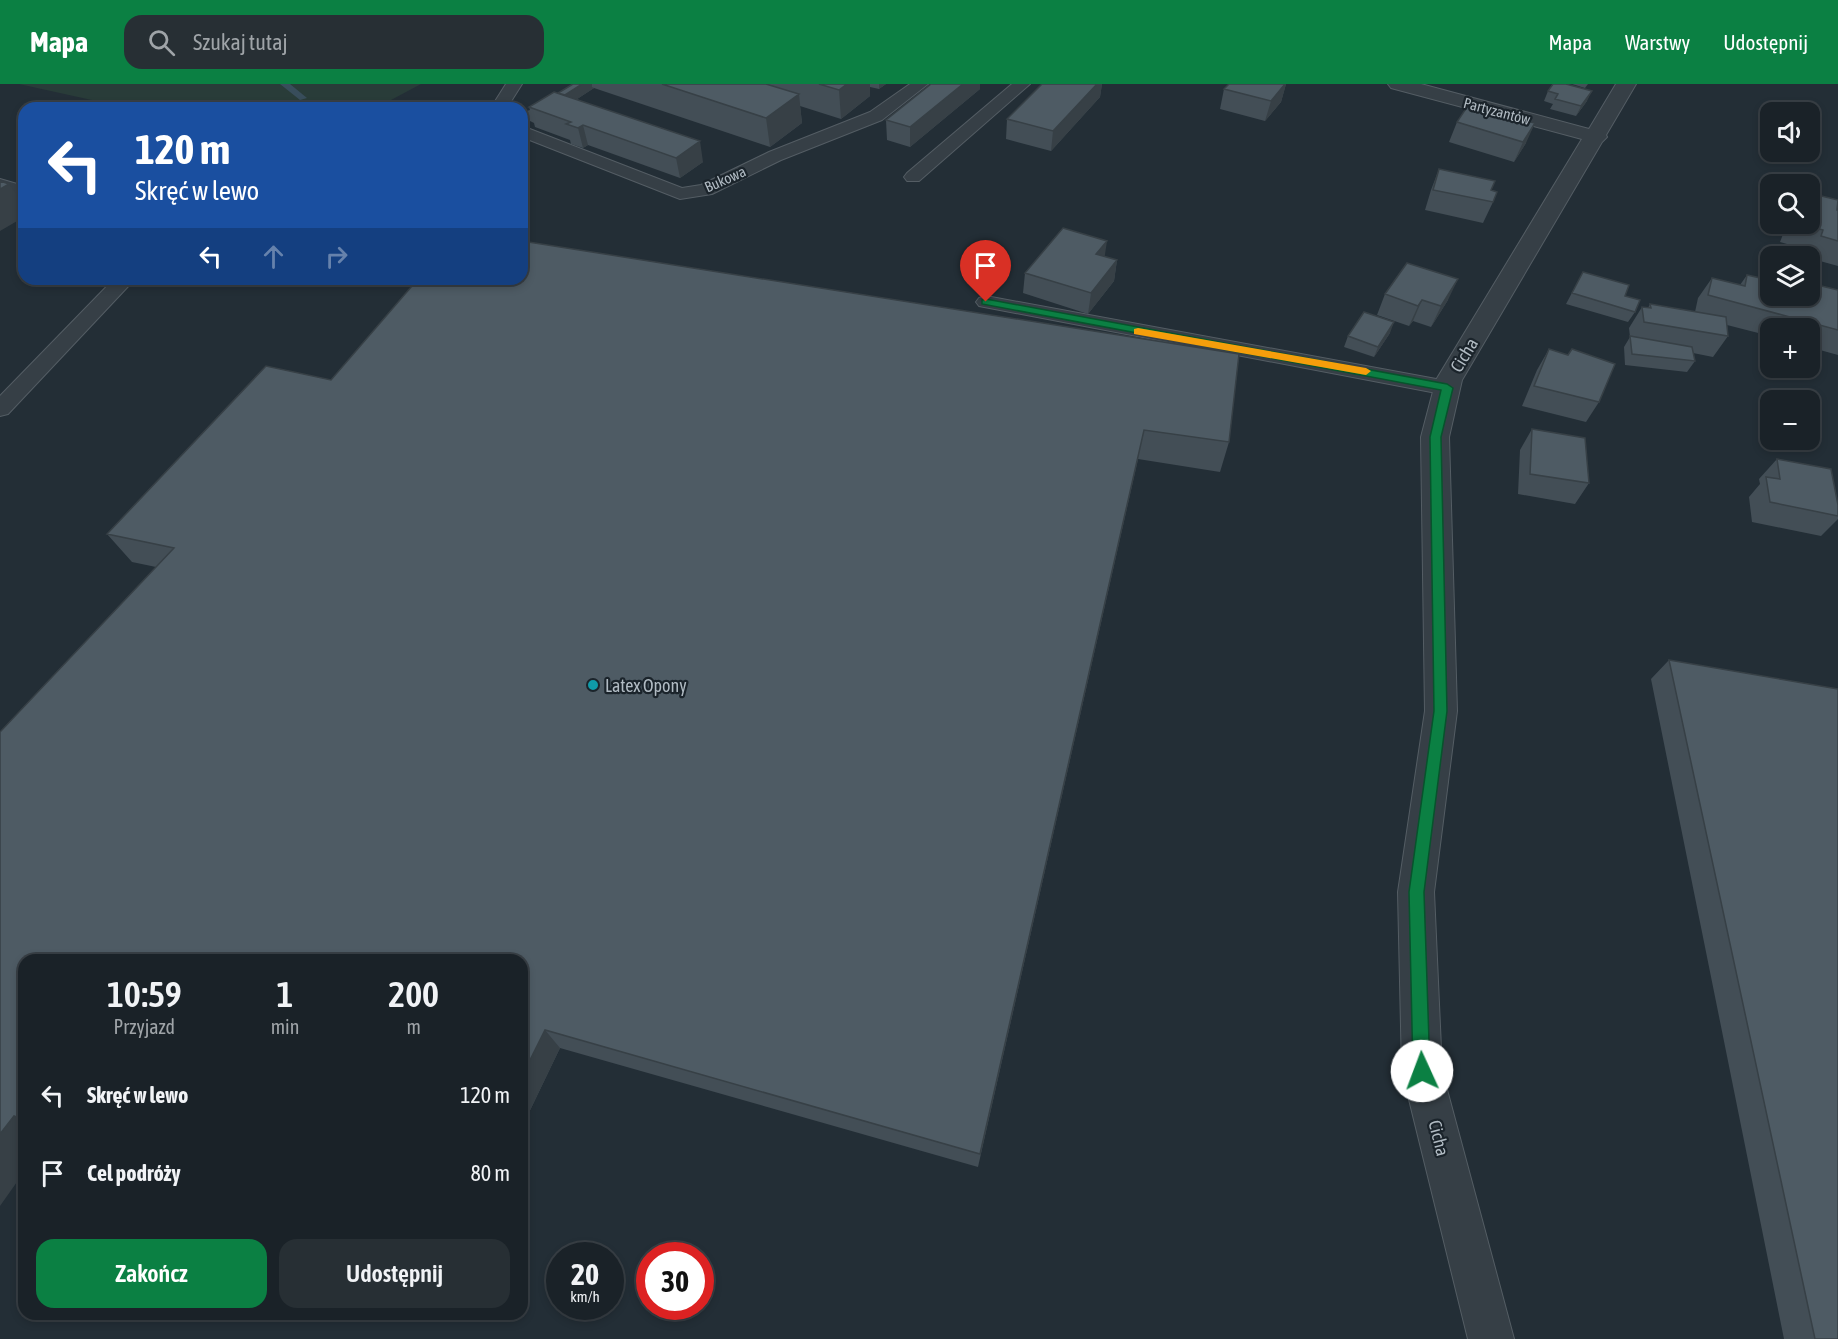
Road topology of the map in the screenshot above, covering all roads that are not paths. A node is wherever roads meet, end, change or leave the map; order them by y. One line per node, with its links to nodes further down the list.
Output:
1 (514, 84): 6 (lane)
2 (920, 84): 7 (lane, Bukowa)
3 (1022, 84): 9 (lane)
4 (1398, 84): 8 (street, Partyzantów)
5 (1626, 84): 8 (street, Cicha)
6 (503, 102)
7 (528, 133)
8 (1596, 137): 14 (street, Cicha)
9 (913, 177)
10 (0, 184): 11 (lane)
11 (18, 190)
12 (119, 285): 15 (lane)
13 (986, 302): 14 (lane)
14 (1447, 388): 16 (street, Cicha)
15 (0, 409)
16 (1491, 1339)

